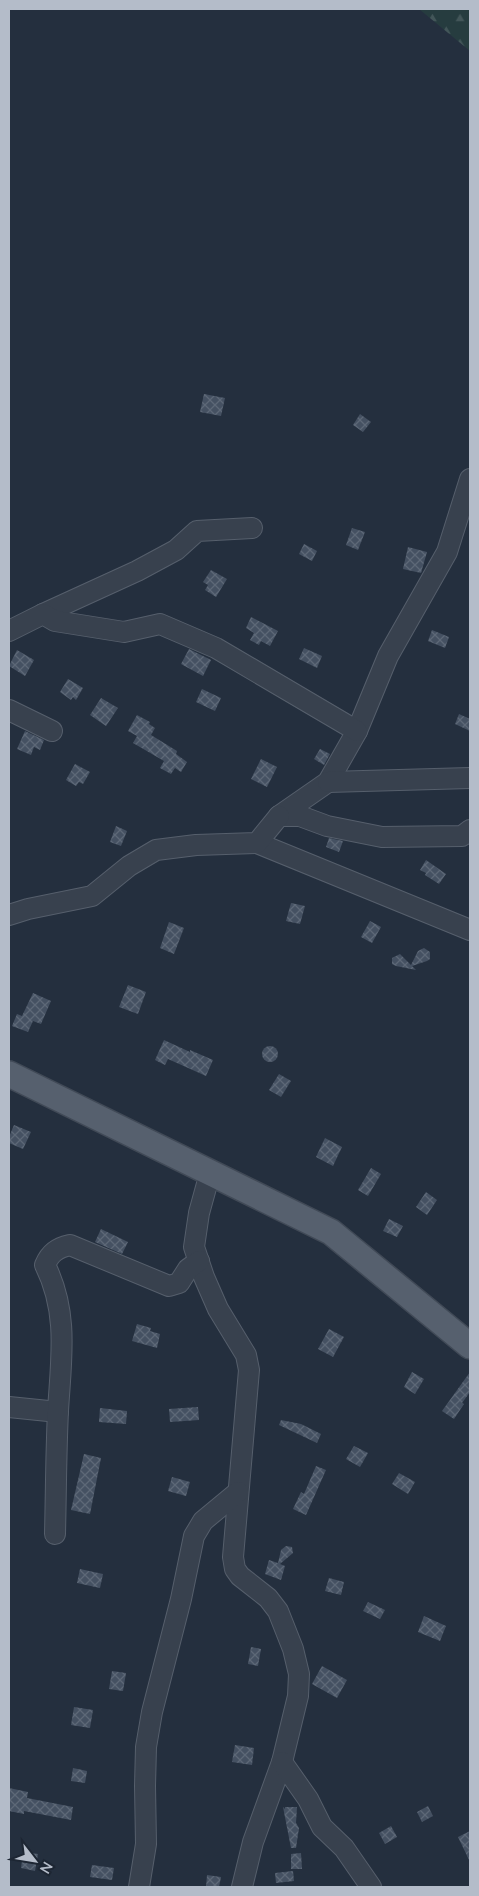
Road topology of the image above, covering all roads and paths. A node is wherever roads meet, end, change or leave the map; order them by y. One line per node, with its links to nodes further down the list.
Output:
1 (470, 479): 7 (street)
2 (252, 528): 3 (street)
3 (43, 614): 4 (street); 7 (street)
4 (9, 631)
5 (9, 710): 6 (street)
6 (52, 731)
7 (357, 731): 9 (street)
8 (470, 778): 9 (street)
9 (328, 782): 10 (street)
10 (279, 816): 11 (street); 12 (street)
11 (470, 830)
12 (257, 843): 13 (street); 14 (street)
13 (9, 915)
14 (470, 930)
15 (9, 1074): 16 (main road)
16 (210, 1173): 17 (street); 18 (main road)
17 (198, 1260): 20 (street); 21 (street)
18 (470, 1346)
19 (9, 1407): 20 (street)
20 (58, 1412): 22 (street)
21 (238, 1492): 23 (street); 24 (street)
22 (55, 1534)
23 (282, 1762): 25 (street); 26 (street)
24 (139, 1887)
25 (242, 1887)
26 (371, 1887)

